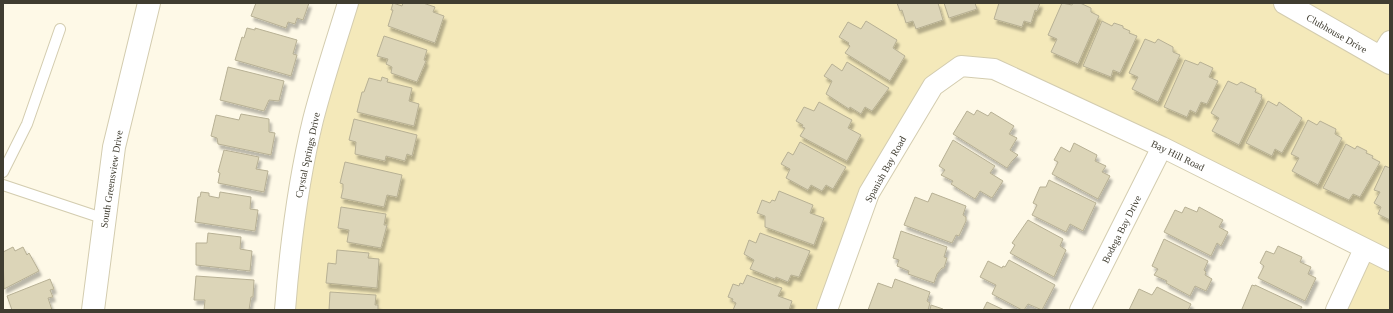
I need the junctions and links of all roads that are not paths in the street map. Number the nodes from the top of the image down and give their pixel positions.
1 (149, 3) edge
2 (348, 3) edge
3 (1285, 3) edge
4 (60, 29) dead end
5 (1387, 54) edge
6 (961, 66) joint
7 (1162, 147) junction
8 (3, 172) edge
9 (3, 185) edge
10 (105, 219) junction
11 (1364, 249) junction
12 (1390, 261) edge
13 (93, 310) edge
14 (285, 310) edge
15 (826, 310) edge
16 (1080, 310) edge
17 (1336, 310) edge

1 - 10 street, South Greensview Drive
2 - 14 street, Crystal Springs Drive
3 - 5 street, Clubhouse Drive
4 - 8 lane
6 - 7 street, Bay Hill Road
6 - 15 street, Spanish Bay Road
7 - 11 street, Bay Hill Road
7 - 16 street, Bodega Bay Drive
9 - 10 lane
10 - 13 street, South Greensview Drive
11 - 12 street, Bay Hill Road
11 - 17 street

